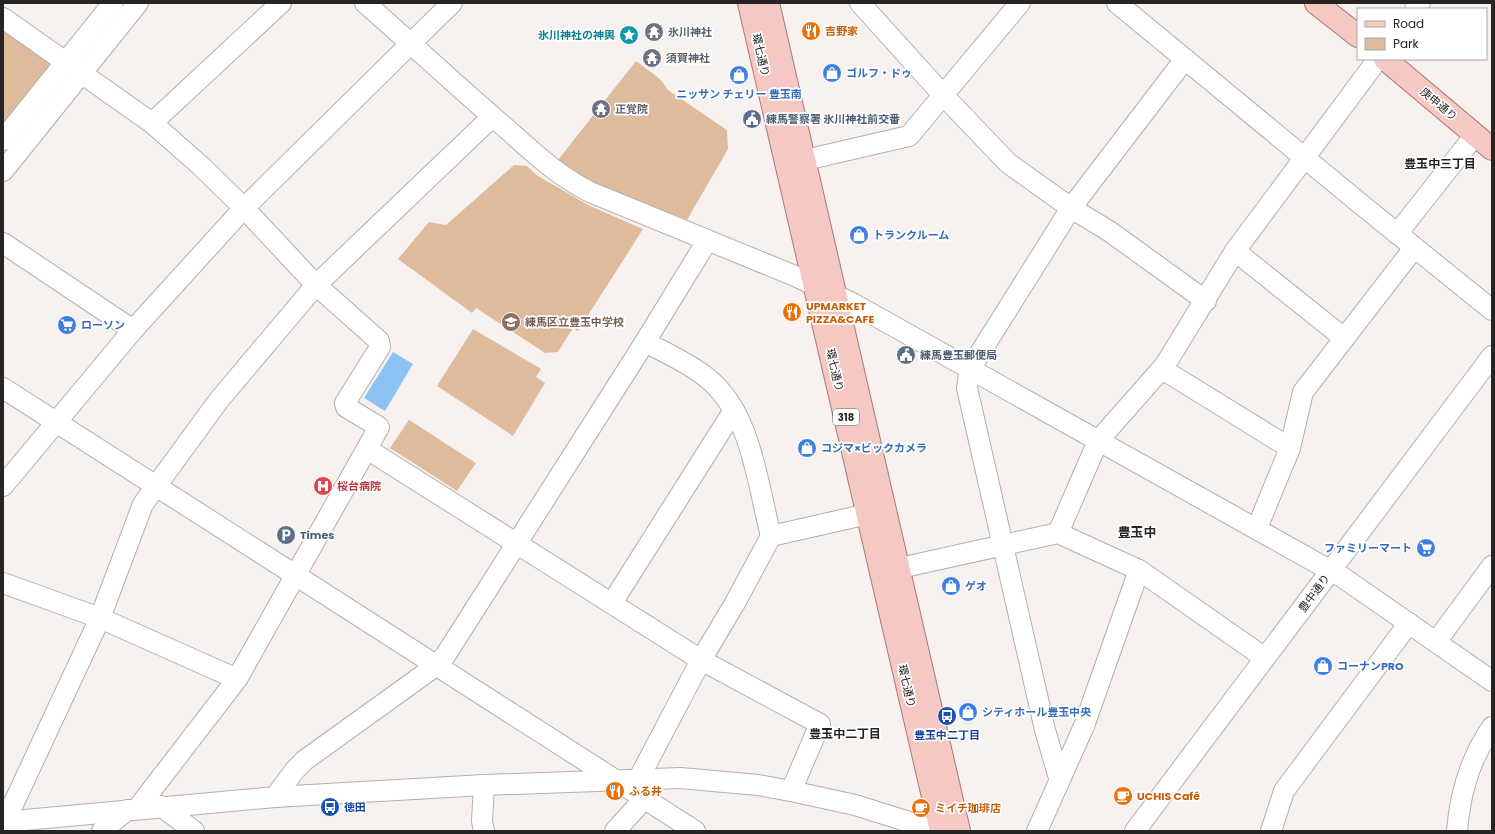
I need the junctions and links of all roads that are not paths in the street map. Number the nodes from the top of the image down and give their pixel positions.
1 (113, 3) edge
2 (138, 3) edge
3 (281, 3) edge
4 (365, 3) edge
5 (452, 3) edge
6 (749, 3) edge
7 (768, 3) edge
8 (860, 3) edge
9 (1020, 3) edge
10 (1118, 3) edge
11 (1316, 3) edge
12 (3, 18) edge
13 (1357, 35) edge
14 (411, 42) junction
15 (1185, 59) junction
16 (1377, 60) edge
17 (1387, 60) edge
18 (73, 68) junction
19 (943, 96) junction
20 (492, 117) junction
21 (152, 123) junction
22 (1475, 135) junction
23 (3, 140) edge
24 (1492, 149) edge
25 (1305, 159) junction
26 (806, 160) junction
27 (3, 171) edge
28 (244, 208) junction
29 (1071, 208) junction
30 (1397, 234) junction
31 (707, 241) junction
32 (3, 243) edge
33 (1414, 248) junction
34 (1235, 252) junction
35 (316, 285) junction
36 (815, 285) junction
37 (836, 295) junction
38 (1206, 300) junction
39 (1492, 310) edge
40 (132, 330) junction
41 (1344, 338) junction
42 (645, 342) junction
43 (1492, 356) edge
44 (970, 369) junction
45 (1162, 369) junction
46 (3, 388) edge
47 (734, 410) junction
48 (55, 421) junction
49 (1098, 441) junction
50 (1290, 448) junction
51 (367, 449) junction
52 (157, 485) junction
53 (3, 486) edge
54 (868, 514) junction
55 (1257, 528) junction
56 (1058, 533) junction
57 (771, 536) junction
58 (516, 543) junction
59 (1003, 545) junction
60 (1492, 566) edge
61 (900, 568) junction
62 (1139, 570) junction
63 (1331, 570) junction
64 (297, 574) junction
65 (3, 583) edge
66 (612, 603) junction
67 (100, 618) junction
68 (1409, 623) junction
69 (1436, 642) junction
70 (1265, 658) junction
71 (701, 660) junction
72 (437, 665) junction
73 (237, 679) junction
74 (1492, 681) edge
75 (1492, 727) edge
76 (639, 778) junction
77 (1059, 778) junction
78 (617, 781) junction
79 (484, 785) junction
80 (791, 791) junction
81 (275, 797) junction
82 (644, 798) junction
83 (161, 806) junction
84 (132, 810) junction
85 (7, 821) edge
86 (102, 831) edge
87 (194, 831) edge
88 (484, 831) edge
89 (615, 831) edge
90 (695, 831) edge
91 (940, 831) edge
92 (959, 831) edge
93 (1037, 831) edge
94 (1136, 831) edge
95 (1271, 831) edge
96 (1457, 831) edge

1 - 18 street
2 - 18 street
3 - 21 street
4 - 14 street
5 - 14 street
6 - 36 main road, 環七通り / 318
7 - 26 main road, 環七通り / 318
8 - 19 street
9 - 19 street
10 - 15 street
11 - 13 main road
12 - 18 street
14 - 20 street
14 - 28 street
15 - 25 street
15 - 29 street
16 - 25 street
17 - 22 main road, 庚申通り
18 - 21 street
18 - 23 street
18 - 27 street
19 - 26 street
19 - 29 street
20 - 31 street
20 - 35 street
21 - 28 street
22 - 24 main road, 庚申通り
22 - 30 street
25 - 30 street
25 - 34 street
26 - 37 main road, 環七通り / 318
28 - 35 street
28 - 40 street
29 - 38 street
29 - 44 street
30 - 33 street
31 - 36 street
31 - 42 street
32 - 40 street
33 - 39 street
33 - 41 street
34 - 38 street
34 - 41 street
35 - 51 street
35 - 52 street
36 - 37 street
36 - 54 main road, 環七通り / 318
37 - 44 street
37 - 61 main road, 環七通り / 318
38 - 45 street
40 - 48 street
41 - 50 street
42 - 47 street
42 - 58 street
43 - 63 street, 豊中通り
44 - 49 street
44 - 59 street
45 - 49 street
45 - 50 street
46 - 48 street
47 - 57 street
47 - 66 street
48 - 52 street
48 - 53 street
49 - 55 street
49 - 56 street
50 - 55 street
51 - 58 street
51 - 64 street
52 - 64 street
52 - 67 street
54 - 57 street
54 - 91 main road, 環七通り / 318
55 - 63 street
56 - 59 street
56 - 62 street
57 - 71 street
58 - 66 street
58 - 72 street
59 - 61 street
59 - 77 street
60 - 69 street
61 - 92 main road, 環七通り / 318
62 - 70 street
62 - 77 street
63 - 68 street
63 - 70 street, 豊中通り
64 - 72 street
64 - 73 street
65 - 67 street
66 - 71 street
67 - 73 street
67 - 85 street
68 - 69 street
68 - 95 street
69 - 74 street
70 - 94 street, 豊中通り
71 - 76 street
71 - 80 street
72 - 78 street
72 - 81 street
73 - 84 street
75 - 96 street
76 - 78 street
76 - 80 street
77 - 93 street
78 - 79 street
78 - 82 street
79 - 81 street
79 - 88 street
80 - 91 street
81 - 83 street
82 - 89 street
82 - 90 street
83 - 84 street
83 - 87 street
84 - 85 street
84 - 86 street

